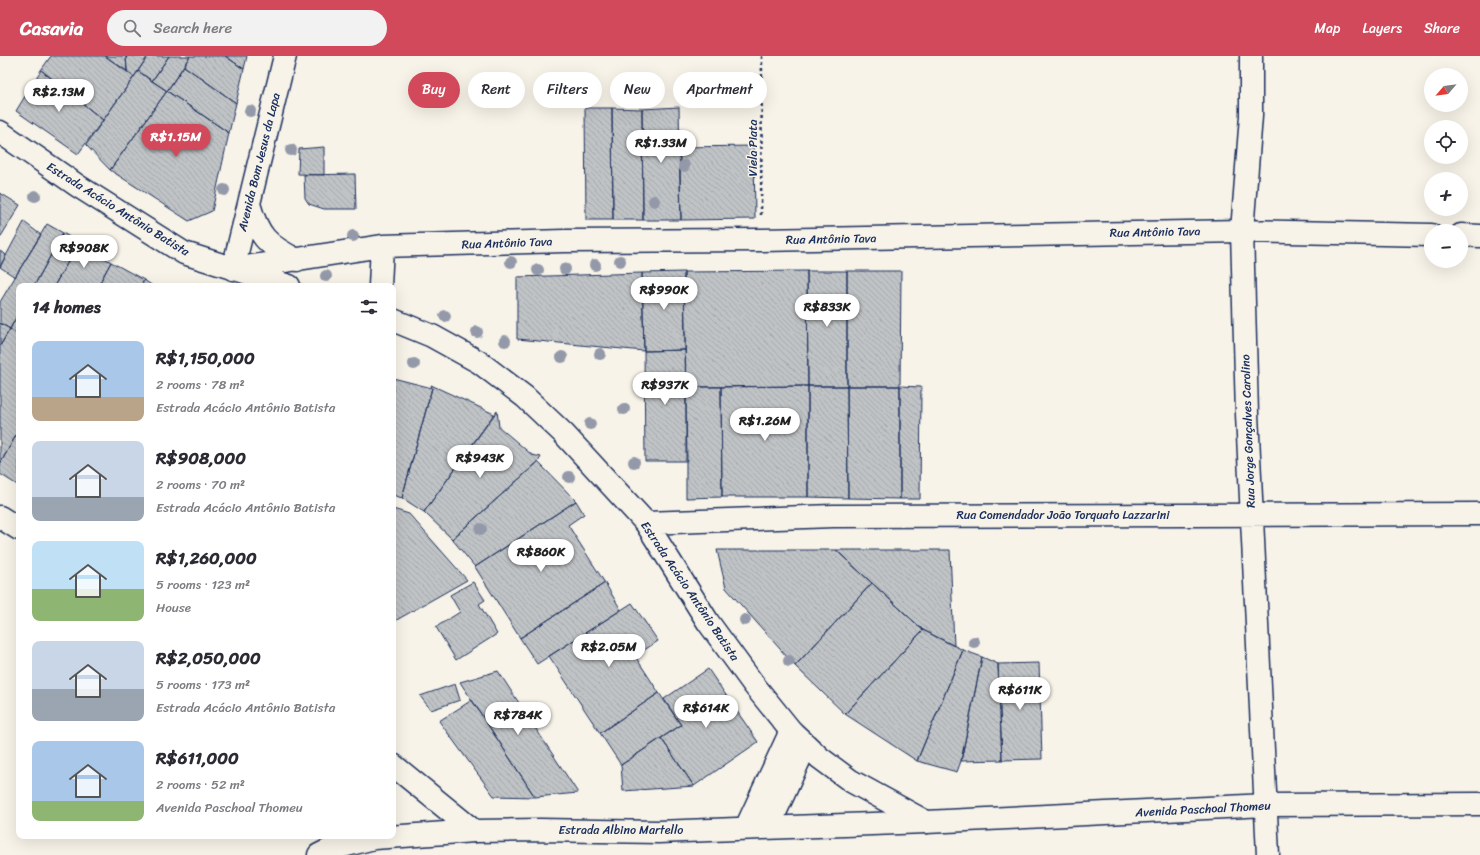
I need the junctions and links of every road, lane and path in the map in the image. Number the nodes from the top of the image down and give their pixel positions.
1 (285, 56) edge
2 (762, 56) edge
3 (1251, 56) edge
4 (0, 132) edge
5 (249, 204) junction
6 (1242, 231) junction
7 (1424, 235) edge
8 (1468, 235) edge
9 (1480, 236) edge
10 (761, 240) junction
11 (382, 246) junction
12 (297, 260) junction
13 (233, 269) junction
14 (279, 283) edge
15 (380, 283) edge
16 (396, 321) edge
17 (1252, 514) junction
18 (1480, 514) edge
19 (0, 517) edge
20 (646, 523) junction
21 (16, 527) edge
22 (798, 738) junction
23 (396, 767) edge
24 (1480, 804) edge
25 (1266, 805) junction
26 (926, 822) junction
27 (746, 828) junction
28 (768, 828) junction
29 (474, 831) junction
30 (396, 836) edge
31 (370, 839) edge
32 (319, 855) edge
33 (1268, 855) edge

1 - 5 street, Avenida Bom Jesus da Lapa
2 - 10 path, Viela Piata
3 - 6 street, Rua Jorge Gonçalves Carolino
4 - 13 street, Estrada Acácio Antônio Batista
5 - 12 street
5 - 13 street, Avenida Bom Jesus da Lapa
6 - 7 street, Rua Antônio Tava
6 - 10 street, Rua Antônio Tava
6 - 17 street, Rua Jorge Gonçalves Carolino
8 - 9 street
10 - 11 street, Rua Antônio Tava
11 - 12 street, Rua Antônio Tava
11 - 15 street
12 - 13 street, Rua Antônio Tava
13 - 14 street, Estrada Acácio Antônio Batista
16 - 20 street, Estrada Acácio Antônio Batista
17 - 18 street, Rua Comendador João Torquato Lazzarini
17 - 20 street, Rua Comendador João Torquato Lazzarini
17 - 25 street, Rua Jorge Gonçalves Carolino
19 - 21 street
20 - 22 street, Estrada Acácio Antônio Batista
22 - 26 street, Estrada Acácio Antônio Batista
22 - 27 street
22 - 28 street
23 - 29 street
24 - 25 street, Avenida Paschoal Thomeu
25 - 26 street, Avenida Paschoal Thomeu
25 - 33 street, Rua Jorge Gonçalves Carolino
26 - 28 street, Estrada Albino Martello
27 - 28 street, Estrada Albino Martello
27 - 29 street, Estrada Albino Martello
29 - 30 street, Estrada Albino Martello
31 - 32 street, Estrada Albino Martello

